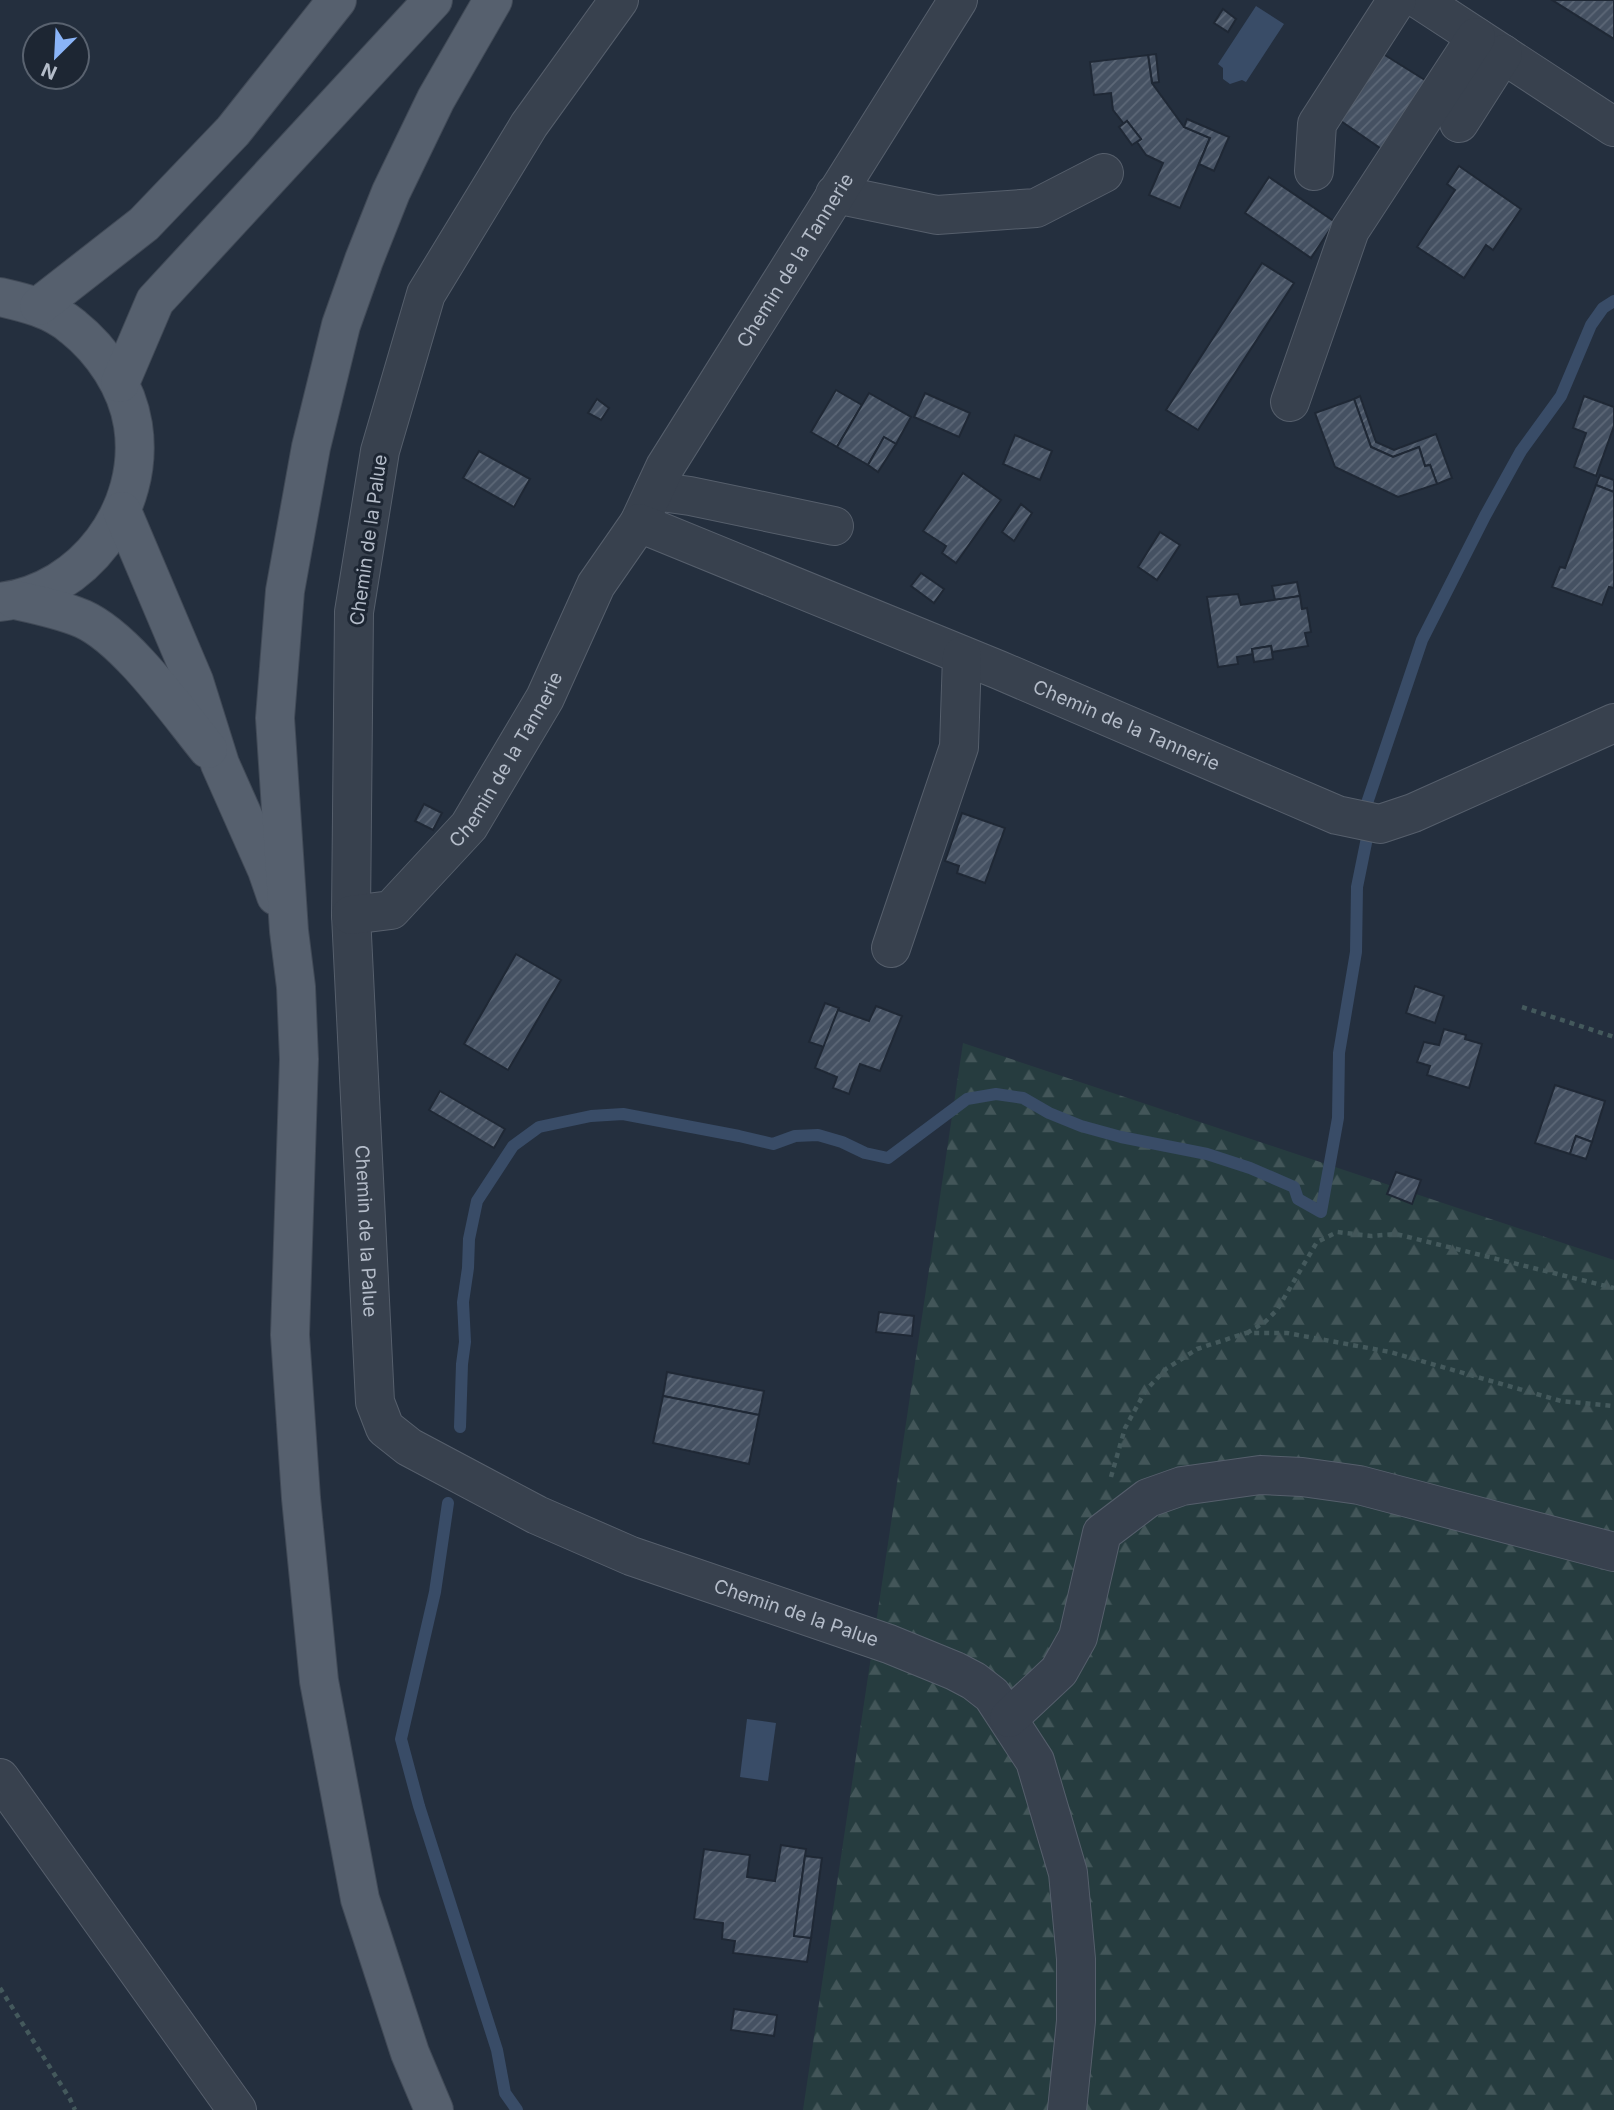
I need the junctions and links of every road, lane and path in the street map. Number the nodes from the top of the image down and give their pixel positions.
1 (338, 0) edge
2 (433, 0) edge
3 (493, 0) edge
4 (619, 0) edge
5 (958, 0) edge
6 (1397, 0) edge
7 (1420, 0) edge
8 (1490, 46) junction
9 (1459, 123) dead end
10 (1614, 127) edge
11 (1314, 171) dead end
12 (1104, 173) dead end
13 (835, 194) junction
14 (0, 297) edge
15 (39, 306) junction
16 (120, 383) junction
17 (1290, 402) dead end
18 (647, 507) junction
19 (122, 511) junction
20 (834, 526) dead end
21 (8, 601) edge
22 (962, 656) junction
23 (1614, 723) edge
24 (220, 764) junction
25 (351, 915) junction
26 (289, 931) junction
27 (891, 948) dead end
28 (1522, 1007) dead end
29 (1614, 1037) edge
30 (1614, 1288) edge
31 (1246, 1333) junction
32 (1614, 1405) edge
33 (1102, 1533) junction
34 (1614, 1552) edge
35 (1009, 1718) junction
36 (0, 1778) edge
37 (0, 1988) edge
38 (75, 2110) edge
39 (237, 2110) edge
40 (434, 2110) edge
41 (1067, 2110) edge

1 - 15 main road
2 - 16 main road
3 - 26 main road
4 - 25 street, Chemin de la Palue
5 - 13 street, Chemin de la Tannerie
6 - 11 street
7 - 8 street
8 - 9 street
8 - 10 street
8 - 17 street
12 - 13 street
13 - 18 street, Chemin de la Tannerie
14 - 15 main road
15 - 16 main road
16 - 19 main road
18 - 20 street
18 - 22 street, Chemin de la Tannerie
18 - 25 street, Chemin de la Tannerie
19 - 21 main road
19 - 24 main road
21 - 24 main road
22 - 23 street, Chemin de la Tannerie
22 - 27 street
24 - 26 main road
25 - 35 street, Chemin de la Palue
26 - 40 main road
28 - 29 path
30 - 31 path
31 - 32 path
31 - 33 path
33 - 34 street
33 - 35 street
35 - 41 street, Chemin de la Palue
36 - 39 street
37 - 38 path

